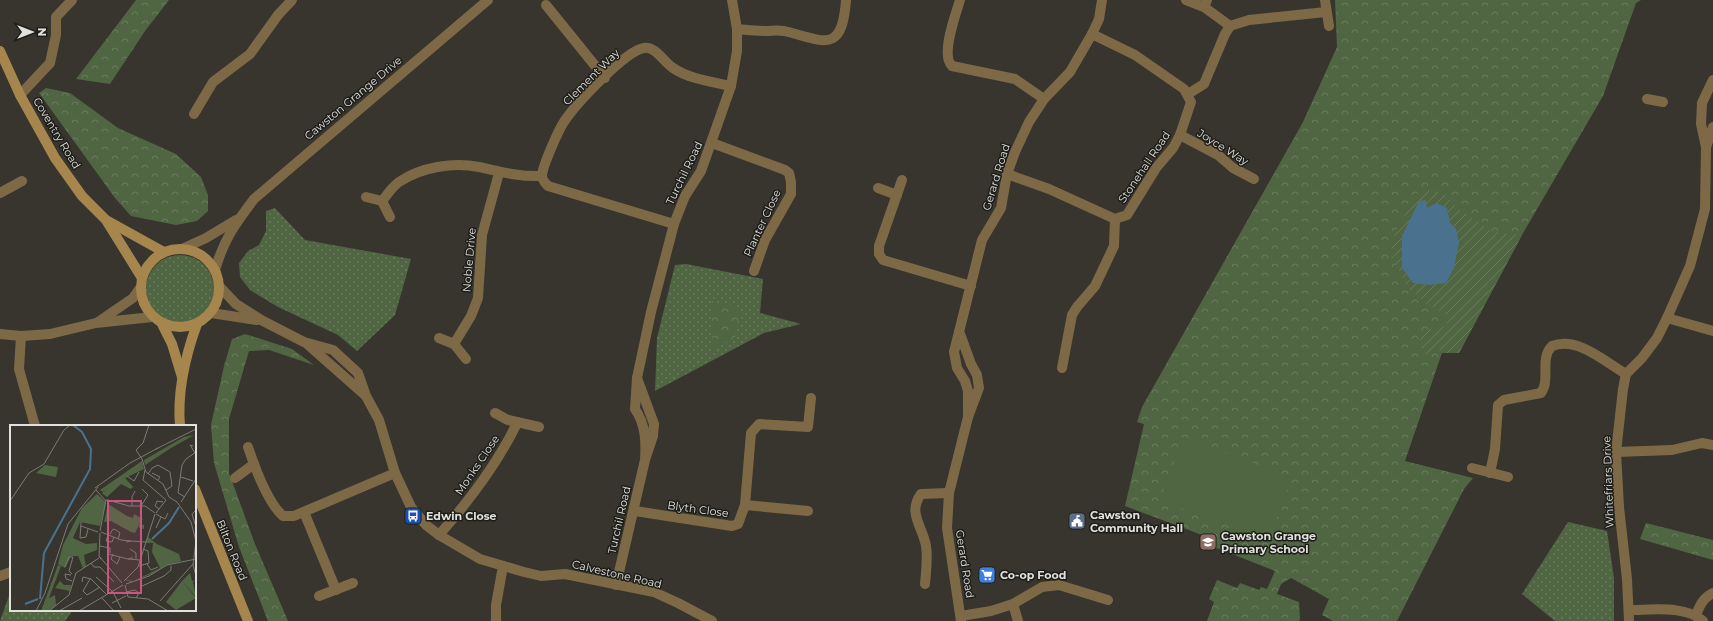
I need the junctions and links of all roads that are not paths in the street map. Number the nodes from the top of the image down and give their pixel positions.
1 (72, 0) edge
2 (291, 0) edge
3 (488, 0) edge
4 (732, 0) edge
5 (846, 0) edge
6 (960, 0) edge
7 (1102, 0) edge
8 (1186, 0) edge
9 (1325, 0) edge
10 (1206, 3) edge
11 (546, 4) dead end
12 (1326, 12) junction
13 (1230, 26) junction
14 (1330, 26) dead end
15 (737, 29) junction
16 (1092, 34) junction
17 (0, 51) edge
18 (605, 78) junction
19 (1713, 80) edge
20 (731, 86) junction
21 (1188, 94) junction
22 (20, 95) junction
23 (1044, 99) junction
24 (1647, 99) dead end
25 (1662, 102) dead end
26 (194, 114) dead end
27 (1713, 127) edge
28 (1180, 135) junction
29 (712, 143) junction
30 (1706, 147) junction
31 (499, 173) junction
32 (1007, 174) junction
33 (542, 176) junction
34 (1254, 179) dead end
35 (902, 180) dead end
36 (22, 181) dead end
37 (878, 188) dead end
38 (0, 192) edge
39 (897, 195) junction
40 (366, 197) dead end
41 (382, 201) junction
42 (1709, 210) edge
43 (390, 217) dead end
44 (238, 219) junction
45 (1116, 219) junction
46 (106, 220) junction
47 (674, 224) junction
48 (182, 249) junction
49 (164, 252) junction
50 (215, 270) junction
51 (754, 271) dead end
52 (141, 283) junction
53 (219, 286) junction
54 (971, 286) junction
55 (211, 313) junction
56 (152, 317) junction
57 (1667, 318) junction
58 (263, 321) junction
59 (96, 323) junction
60 (162, 324) junction
61 (197, 324) junction
62 (1713, 331) edge
63 (0, 334) edge
64 (21, 336) junction
65 (439, 338) dead end
66 (454, 344) junction
67 (466, 359) dead end
68 (1062, 368) dead end
69 (1626, 374) junction
70 (182, 379) junction
71 (811, 398) dead end
72 (495, 413) dead end
73 (516, 423) junction
74 (35, 425) edge
75 (180, 425) edge
76 (539, 427) dead end
77 (1713, 445) edge
78 (248, 448) dead end
79 (1616, 452) junction
80 (254, 464) junction
81 (1472, 468) dead end
82 (395, 473) junction
83 (1490, 473) junction
84 (1508, 477) dead end
85 (235, 478) dead end
86 (196, 491) edge
87 (949, 493) junction
88 (745, 505) junction
89 (635, 511) junction
90 (808, 511) dead end
91 (304, 512) junction
92 (439, 535) junction
93 (503, 566) junction
94 (10, 572) edge
95 (0, 576) edge
96 (354, 583) dead end
97 (925, 584) dead end
98 (616, 585) junction
99 (336, 590) junction
100 (1713, 593) edge
101 (319, 596) dead end
102 (1108, 600) dead end
103 (1013, 604) junction
104 (1629, 610) junction
105 (123, 611) edge
106 (961, 618) edge
107 (1700, 618) edge
108 (128, 621) edge
109 (248, 621) edge
110 (496, 621) edge
111 (712, 621) edge
112 (1018, 621) edge
113 (1629, 621) edge

1 - 22 street
2 - 26 street
3 - 44 street, Cawston Grange Drive
4 - 15 street, Turchil Road
5 - 15 street
6 - 23 street
7 - 16 street, Gerard Road
8 - 10 street
9 - 12 street
10 - 13 street
11 - 18 street
12 - 13 street
12 - 14 street
13 - 21 street
15 - 20 street, Turchil Road
16 - 21 street
16 - 23 street, Gerard Road
17 - 22 main road, Coventry Road
18 - 20 street, Clement Way
18 - 33 street, Clement Way
19 - 30 street
20 - 29 street, Turchil Road
21 - 28 street, Stonehall Road
22 - 46 main road, Coventry Road
23 - 32 street, Gerard Road
24 - 25 street
27 - 30 street
28 - 34 street, Joyce Way
28 - 45 street, Stonehall Road
29 - 47 street, Turchil Road
29 - 51 street, Planter Close
30 - 42 street
31 - 33 street
31 - 41 street
31 - 66 street, Noble Drive
32 - 45 street
32 - 54 street, Gerard Road
33 - 47 street
35 - 39 street
36 - 38 street
37 - 39 street
39 - 54 street
40 - 41 street
41 - 43 street
42 - 57 street
44 - 48 street, Cawston Grange Drive
44 - 50 street, Cawston Grange Drive
45 - 68 street
46 - 49 main road, Coventry Road
46 - 52 main road, Coventry Road
47 - 89 street, Turchil Road
48 - 49 main road
48 - 50 main road
49 - 52 main road
50 - 53 main road
52 - 56 main road
52 - 59 street
53 - 55 main road
53 - 58 street, Calvestone Road
54 - 87 street, Gerard Road
55 - 58 street, Calvestone Road
55 - 61 main road
56 - 59 street
56 - 60 main road
57 - 62 street
57 - 69 street
58 - 82 street, Calvestone Road
59 - 64 street
60 - 61 main road
60 - 70 main road
61 - 70 main road
63 - 64 street
64 - 74 street
65 - 66 street
66 - 67 street
69 - 79 street, Whitefriars Drive
69 - 83 street
70 - 75 main road
71 - 88 street, Blyth Close
72 - 73 street
73 - 76 street
73 - 92 street, Monks Close
77 - 79 street
78 - 80 street
79 - 104 street, Whitefriars Drive
80 - 85 street
80 - 91 street
81 - 83 street
82 - 91 street
82 - 92 street, Calvestone Road
83 - 84 street
86 - 109 main road, Bilton Road
87 - 97 street
87 - 106 street, Gerard Road
88 - 89 street, Blyth Close
88 - 90 street, Blyth Close
89 - 98 street, Turchil Road
91 - 99 street
92 - 93 street, Calvestone Road
93 - 98 street, Calvestone Road
93 - 110 street
94 - 95 street
96 - 99 street
98 - 111 street, Calvestone Road
99 - 101 street
100 - 107 street
102 - 103 street
103 - 106 street
103 - 112 street
104 - 107 street
104 - 113 street, Whitefriars Drive
105 - 108 street

